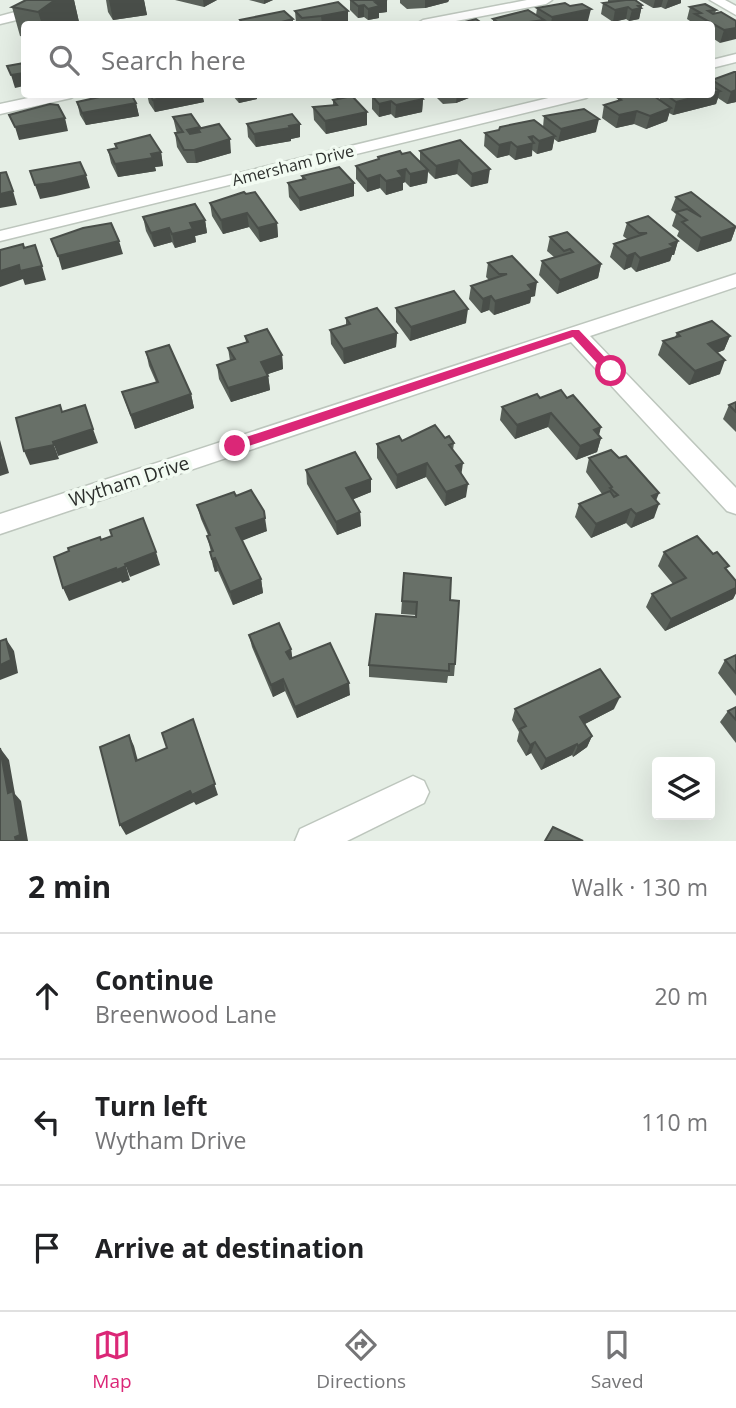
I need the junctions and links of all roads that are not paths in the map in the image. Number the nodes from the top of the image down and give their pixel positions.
1 (48, 0) edge
2 (546, 0) edge
3 (716, 0) edge
4 (736, 11) edge
5 (0, 20) edge
6 (438, 21) edge
7 (736, 58) edge
8 (715, 63) edge
9 (52, 98) edge
10 (569, 98) edge
11 (0, 109) edge
12 (0, 236) edge
13 (736, 280) edge
14 (575, 333) junction
15 (736, 504) edge
16 (0, 524) edge
17 (413, 792) dead end
18 (312, 841) edge

1 - 5 street
2 - 6 street
3 - 4 street
7 - 8 street
9 - 11 street
10 - 12 street, Amersham Drive
13 - 14 street, Wytham Drive
14 - 15 street
14 - 16 street, Wytham Drive
17 - 18 street

